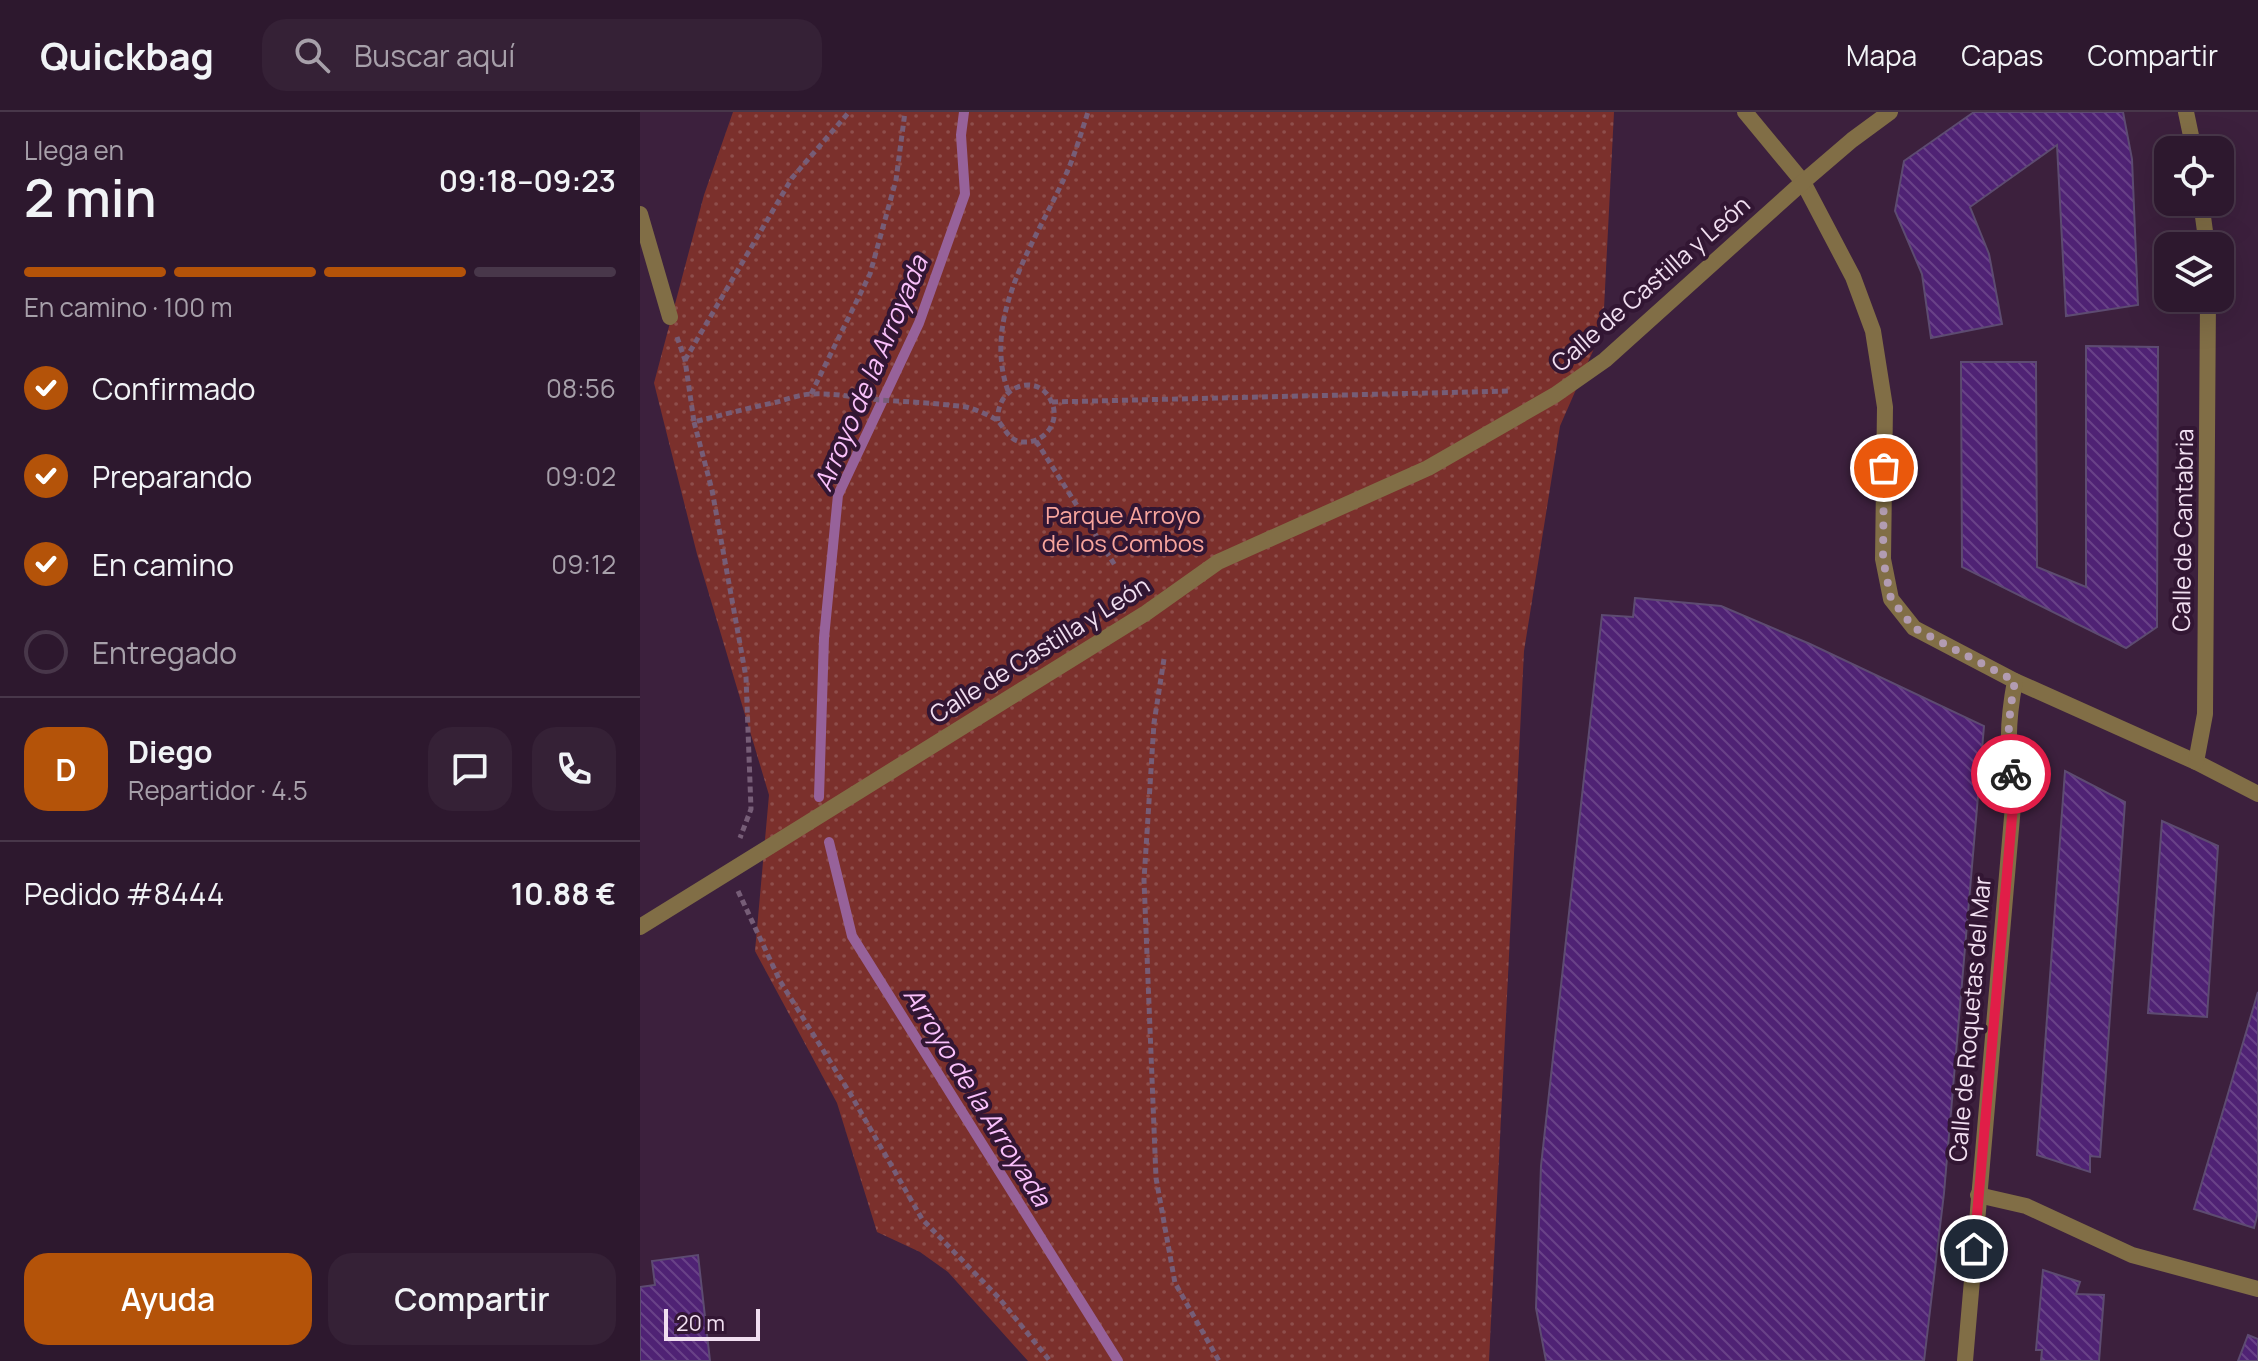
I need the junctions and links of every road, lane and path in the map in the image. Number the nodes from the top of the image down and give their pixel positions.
1 (849, 112) edge
2 (905, 112) edge
3 (1088, 112) edge
4 (1745, 112) edge
5 (1890, 112) edge
6 (2186, 112) edge
7 (2191, 136) edge
8 (1803, 182) junction
9 (640, 214) edge
10 (2208, 312) edge
11 (670, 317) joint
12 (685, 360) junction
13 (1008, 391) junction
14 (811, 394) junction
15 (1555, 395) junction
16 (1052, 402) junction
17 (998, 421) junction
18 (694, 422) junction
19 (1036, 441) junction
20 (1116, 567) dead end
21 (1164, 659) dead end
22 (2015, 681) junction
23 (2196, 762) junction
24 (2258, 794) edge
25 (729, 870) junction
26 (640, 927) edge
27 (1978, 1195) junction
28 (2258, 1289) edge
29 (1050, 1361) edge
30 (1219, 1361) edge
31 (1965, 1361) edge

1 - 12 path
2 - 14 path
3 - 13 path
4 - 8 street
5 - 8 street, Calle de Castilla y León
6 - 7 street
8 - 15 street, Calle de Castilla y León
8 - 22 street
9 - 11 street
10 - 23 street, Calle de Cantabria
11 - 12 path
12 - 18 path
13 - 16 path
13 - 17 path
14 - 17 path
14 - 18 path
15 - 16 path
15 - 25 street, Calle de Castilla y León
16 - 19 path
17 - 19 path
18 - 25 path
19 - 20 path
21 - 30 path
22 - 23 street
22 - 27 street, Calle de Roquetas del Mar
23 - 24 street
25 - 26 street, Calle de Castilla y León
25 - 29 path
27 - 28 street
27 - 31 street, Calle de Roquetas del Mar

